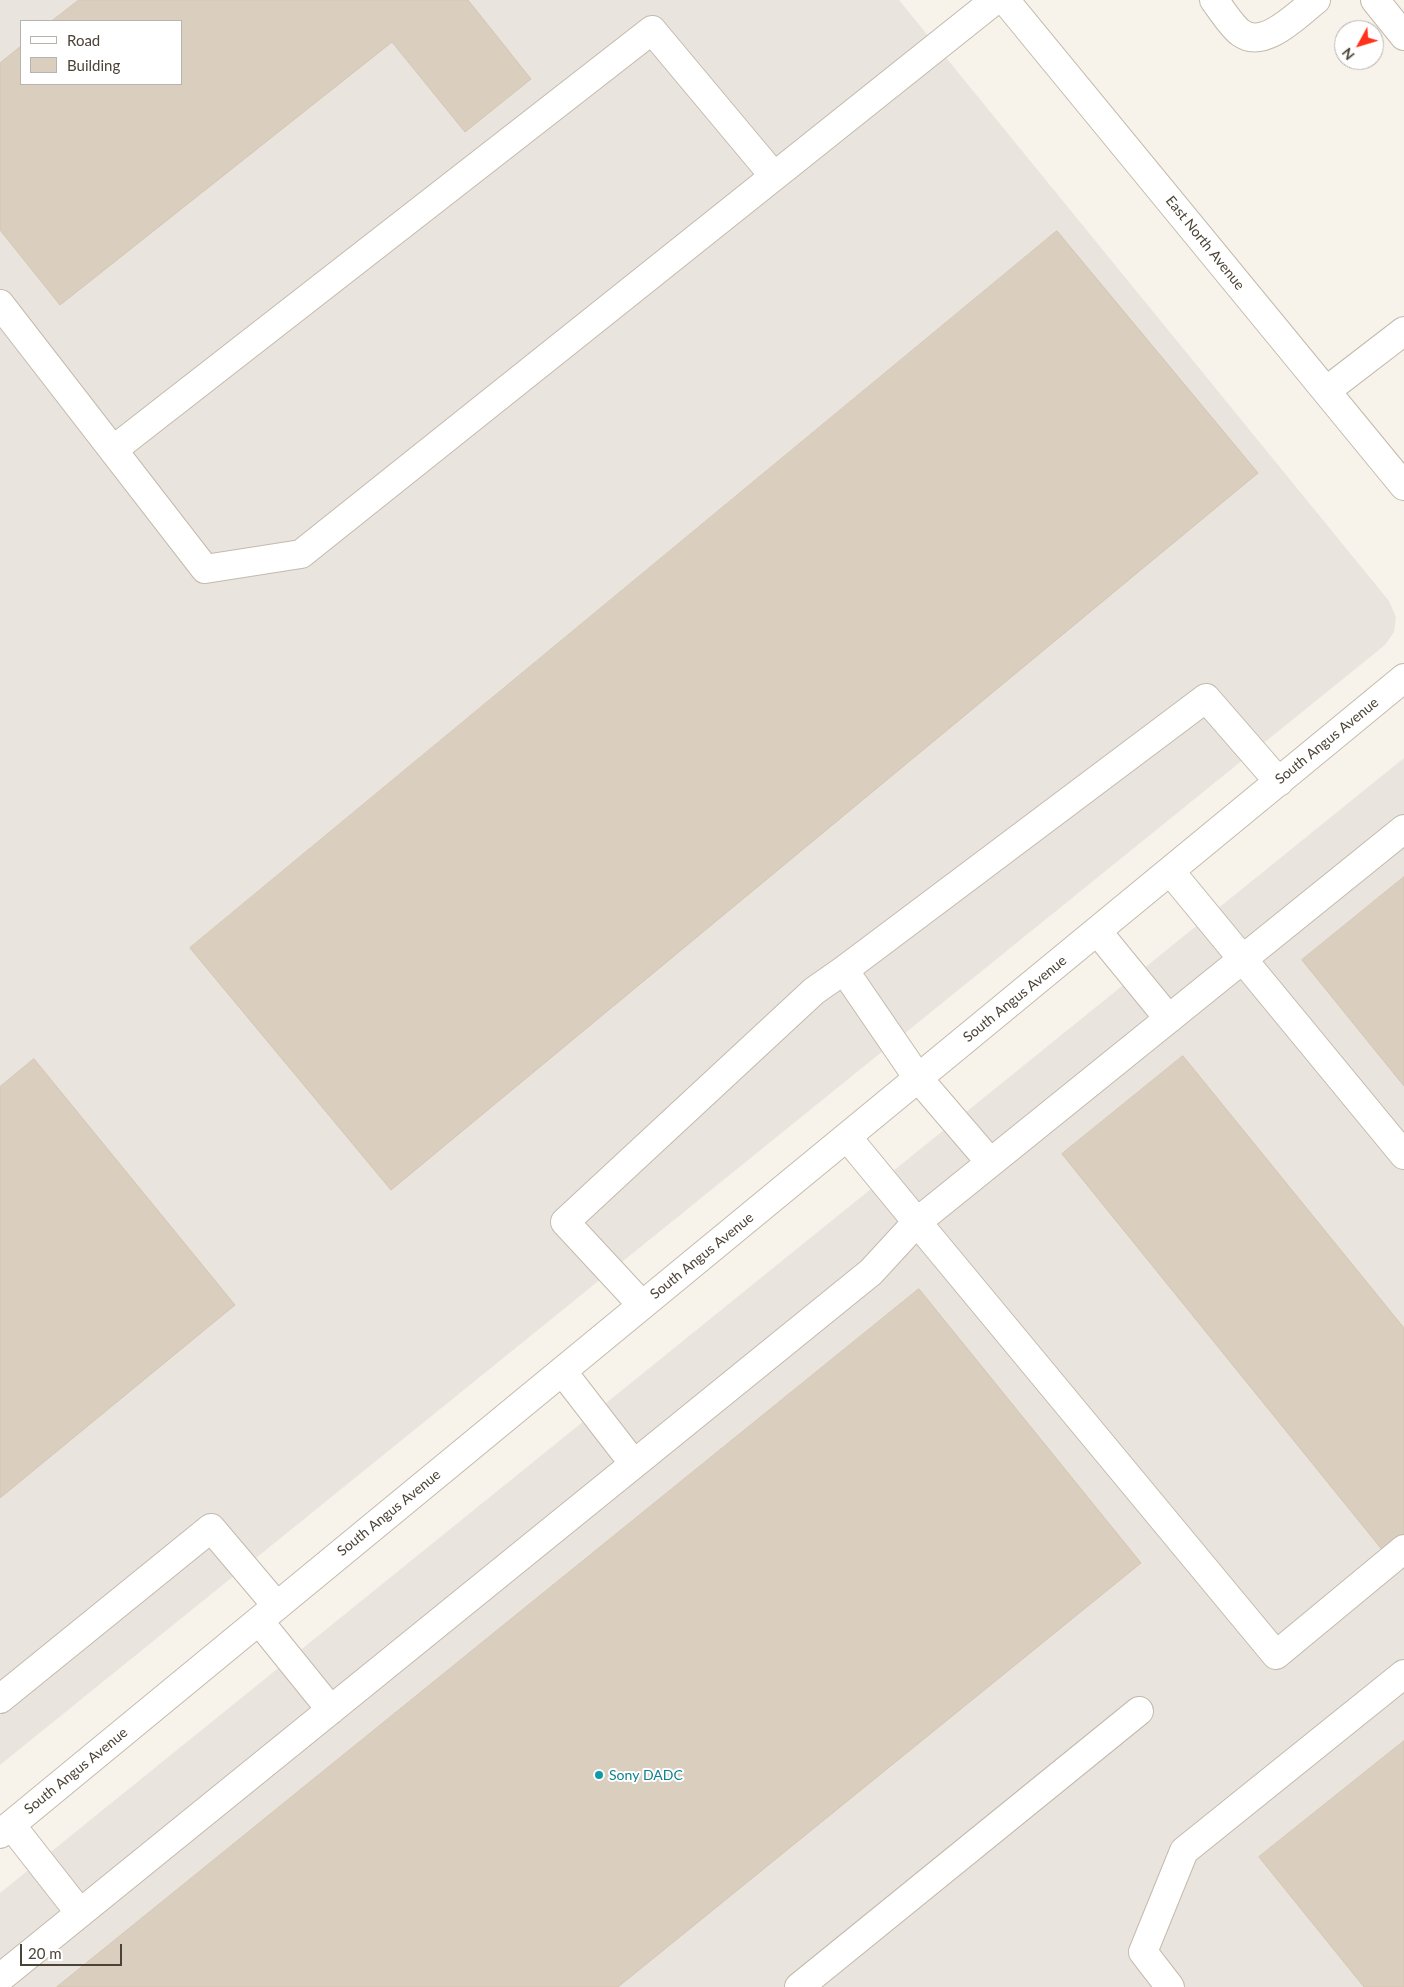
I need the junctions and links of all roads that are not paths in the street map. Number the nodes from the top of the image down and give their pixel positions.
1 (995, 0) edge
2 (1005, 0) edge
3 (1214, 0) edge
4 (1316, 0) edge
5 (1375, 0) edge
6 (1404, 36) edge
7 (774, 176) junction
8 (0, 304) edge
9 (1404, 331) edge
10 (1326, 391) junction
11 (113, 450) junction
12 (1401, 477) edge
13 (1404, 678) edge
14 (1279, 782) junction
15 (1404, 830) edge
16 (1170, 871) junction
17 (1097, 931) junction
18 (1243, 959) junction
19 (844, 970) junction
20 (1169, 1019) junction
21 (918, 1078) junction
22 (847, 1137) junction
23 (1404, 1155) edge
24 (990, 1162) junction
25 (917, 1222) junction
26 (642, 1305) junction
27 (562, 1371) junction
28 (634, 1464) junction
29 (1404, 1549) edge
30 (268, 1613) junction
31 (1404, 1674) edge
32 (0, 1699) edge
33 (331, 1710) junction
34 (1139, 1711) dead end
35 (6, 1829) edge
36 (80, 1913) junction
37 (0, 1978) edge
38 (799, 1987) edge
39 (1170, 1987) edge

1 - 7 street
2 - 10 street, East North Avenue
3 - 4 street
5 - 6 street
7 - 11 street
7 - 11 street
8 - 11 street
9 - 10 street
10 - 12 street, East North Avenue
13 - 14 street, South Angus Avenue
14 - 16 street, South Angus Avenue
14 - 19 street
15 - 18 street
16 - 17 street, South Angus Avenue
16 - 18 street
17 - 20 street
17 - 21 street, South Angus Avenue
18 - 20 street
18 - 23 street
19 - 21 street
19 - 26 street
20 - 24 street
21 - 22 street, South Angus Avenue
21 - 24 street
22 - 25 street
22 - 26 street, South Angus Avenue
24 - 25 street
25 - 28 street
25 - 29 street
26 - 27 street, South Angus Avenue
27 - 28 street
27 - 30 street, South Angus Avenue
28 - 33 street
30 - 32 street
30 - 33 street
30 - 35 street, South Angus Avenue
31 - 39 street
33 - 36 street
34 - 38 street
35 - 36 street
36 - 37 street

